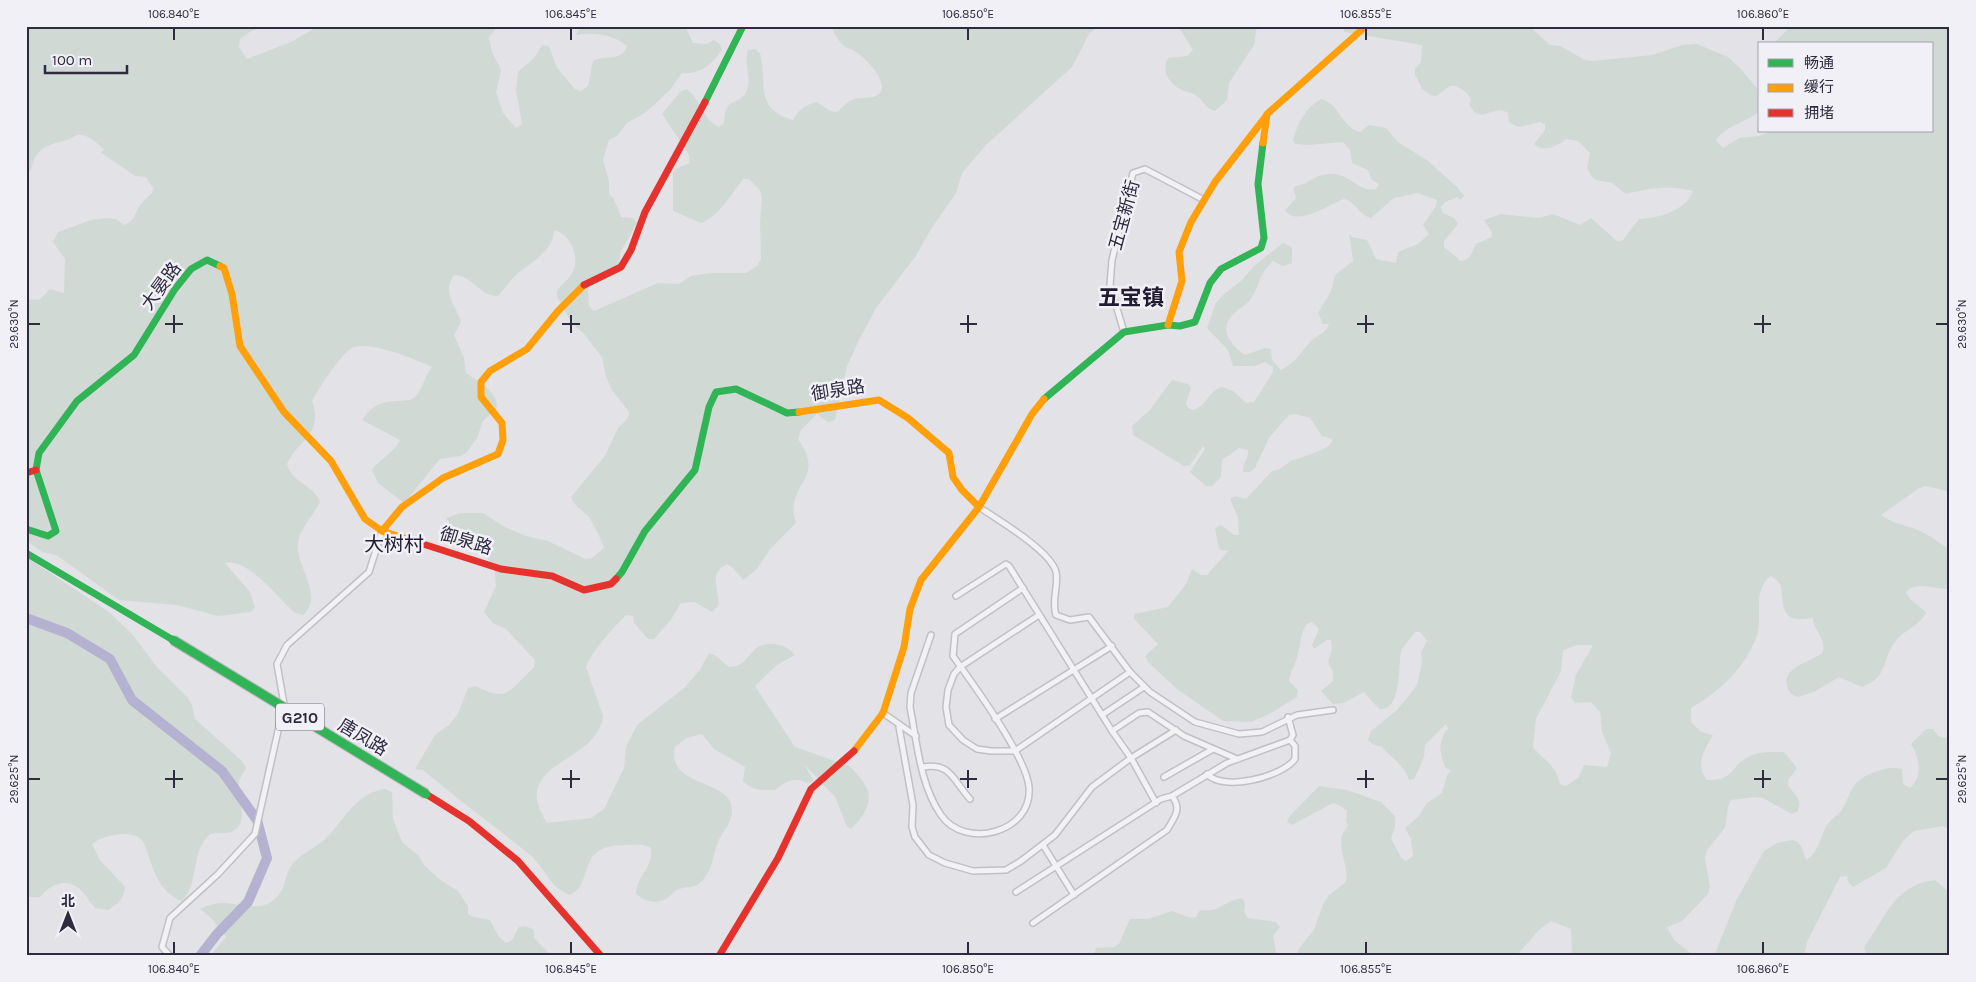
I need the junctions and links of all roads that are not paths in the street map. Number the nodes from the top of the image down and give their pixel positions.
1 (743, 26) edge
2 (1366, 26) edge
3 (1267, 114) junction
4 (1204, 200) junction
5 (1168, 325) junction
6 (1124, 332) junction
7 (36, 470) junction
8 (26, 473) edge
9 (979, 506) junction
10 (26, 530) edge
11 (382, 531) junction
12 (26, 553) edge
13 (1023, 588) junction
14 (956, 596) dead end
15 (1040, 615) junction
16 (931, 635) dead end
17 (1112, 646) junction
18 (960, 667) junction
19 (1074, 670) junction
20 (1130, 672) junction
21 (1144, 687) junction
22 (1091, 697) junction
23 (1333, 710) dead end
24 (883, 713) junction
25 (1102, 715) junction
26 (1288, 717) junction
27 (995, 719) junction
28 (899, 727) junction
29 (1176, 730) junction
30 (1112, 731) junction
31 (916, 736) junction
32 (1290, 740) junction
33 (1213, 749) junction
34 (1015, 751) junction
35 (1131, 758) junction
36 (1237, 759) junction
37 (922, 767) junction
38 (1207, 774) junction
39 (1164, 777) dead end
40 (1172, 796) junction
41 (970, 799) dead end
42 (1156, 803) junction
43 (1043, 845) junction
44 (1056, 866) junction
45 (1016, 892) dead end
46 (1074, 895) junction
47 (1033, 923) dead end
48 (170, 956) edge
49 (601, 956) edge
50 (719, 956) edge

1 - 11 main road
2 - 3 main road
3 - 4 main road
3 - 5 main road
4 - 5 main road
4 - 6 street, 五宝新街
5 - 6 main road
6 - 9 main road
7 - 8 main road
7 - 10 main road
7 - 11 main road, 大晏路
9 - 11 main road, 御泉路
9 - 17 street
9 - 24 main road
11 - 48 street
12 - 49 main road, 唐凤路 / G210, bridge
13 - 14 street
13 - 15 street
13 - 18 street
15 - 18 street
15 - 19 street
16 - 31 street
17 - 19 street
17 - 20 street
18 - 27 street
18 - 34 street
19 - 22 street
19 - 27 street
20 - 21 street
20 - 22 street
21 - 25 street
21 - 26 street
22 - 25 street
22 - 34 street
23 - 26 street
24 - 28 street
24 - 50 main road
25 - 30 street
26 - 32 street
27 - 34 street
28 - 31 street
28 - 43 street
29 - 30 street
29 - 33 street
29 - 35 street
30 - 35 street
31 - 37 street
32 - 36 street
32 - 38 street
33 - 36 street
33 - 39 street
34 - 37 street
35 - 42 street
35 - 43 street
36 - 38 street
37 - 41 street
38 - 40 street
40 - 42 street
40 - 46 street
42 - 44 street
43 - 44 street
44 - 45 street
44 - 46 street
46 - 47 street

